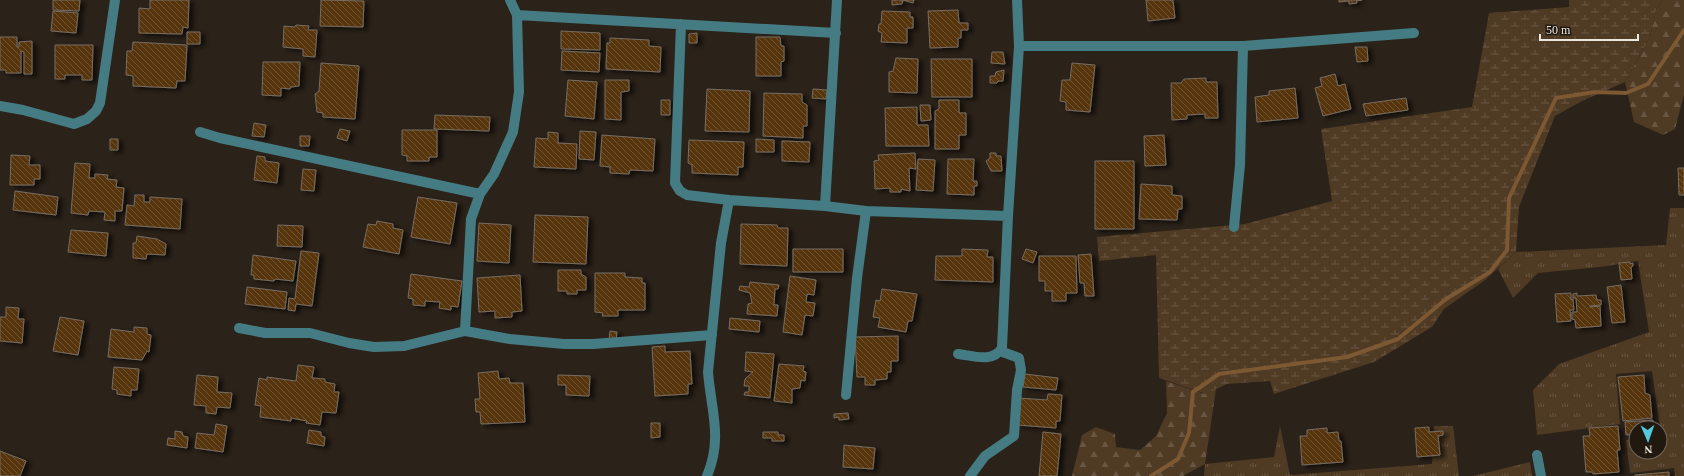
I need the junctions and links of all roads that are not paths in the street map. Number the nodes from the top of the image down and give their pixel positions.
1 (115, 0) edge
2 (510, 0) edge
3 (837, 0) edge
4 (1017, 0) edge
5 (517, 15) junction
6 (681, 24) junction
7 (836, 33) junction
8 (1414, 33) dead end
9 (1019, 46) junction
10 (1243, 46) junction
11 (0, 106) edge
12 (200, 132) dead end
13 (480, 194) junction
14 (729, 200) junction
15 (825, 206) junction
16 (866, 211) junction
17 (1008, 216) junction
18 (1234, 228) dead end
19 (238, 328) dead end
20 (466, 331) junction
21 (712, 335) junction
22 (1000, 351) junction
23 (958, 354) dead end
24 (846, 394) dead end
25 (1538, 455) dead end
26 (707, 476) edge
27 (970, 476) edge
28 (1541, 476) edge

1 - 11 street
2 - 5 street
3 - 7 street
4 - 9 street
5 - 6 street
5 - 13 street
6 - 7 street
6 - 14 street
7 - 15 street
8 - 10 street
9 - 10 street
9 - 17 street
10 - 18 street
12 - 13 street
13 - 20 street
14 - 15 street
14 - 21 street
15 - 16 street
16 - 17 street
16 - 24 street
17 - 22 street
19 - 20 street
20 - 21 street
21 - 26 street
22 - 23 street
22 - 27 street
25 - 28 street

